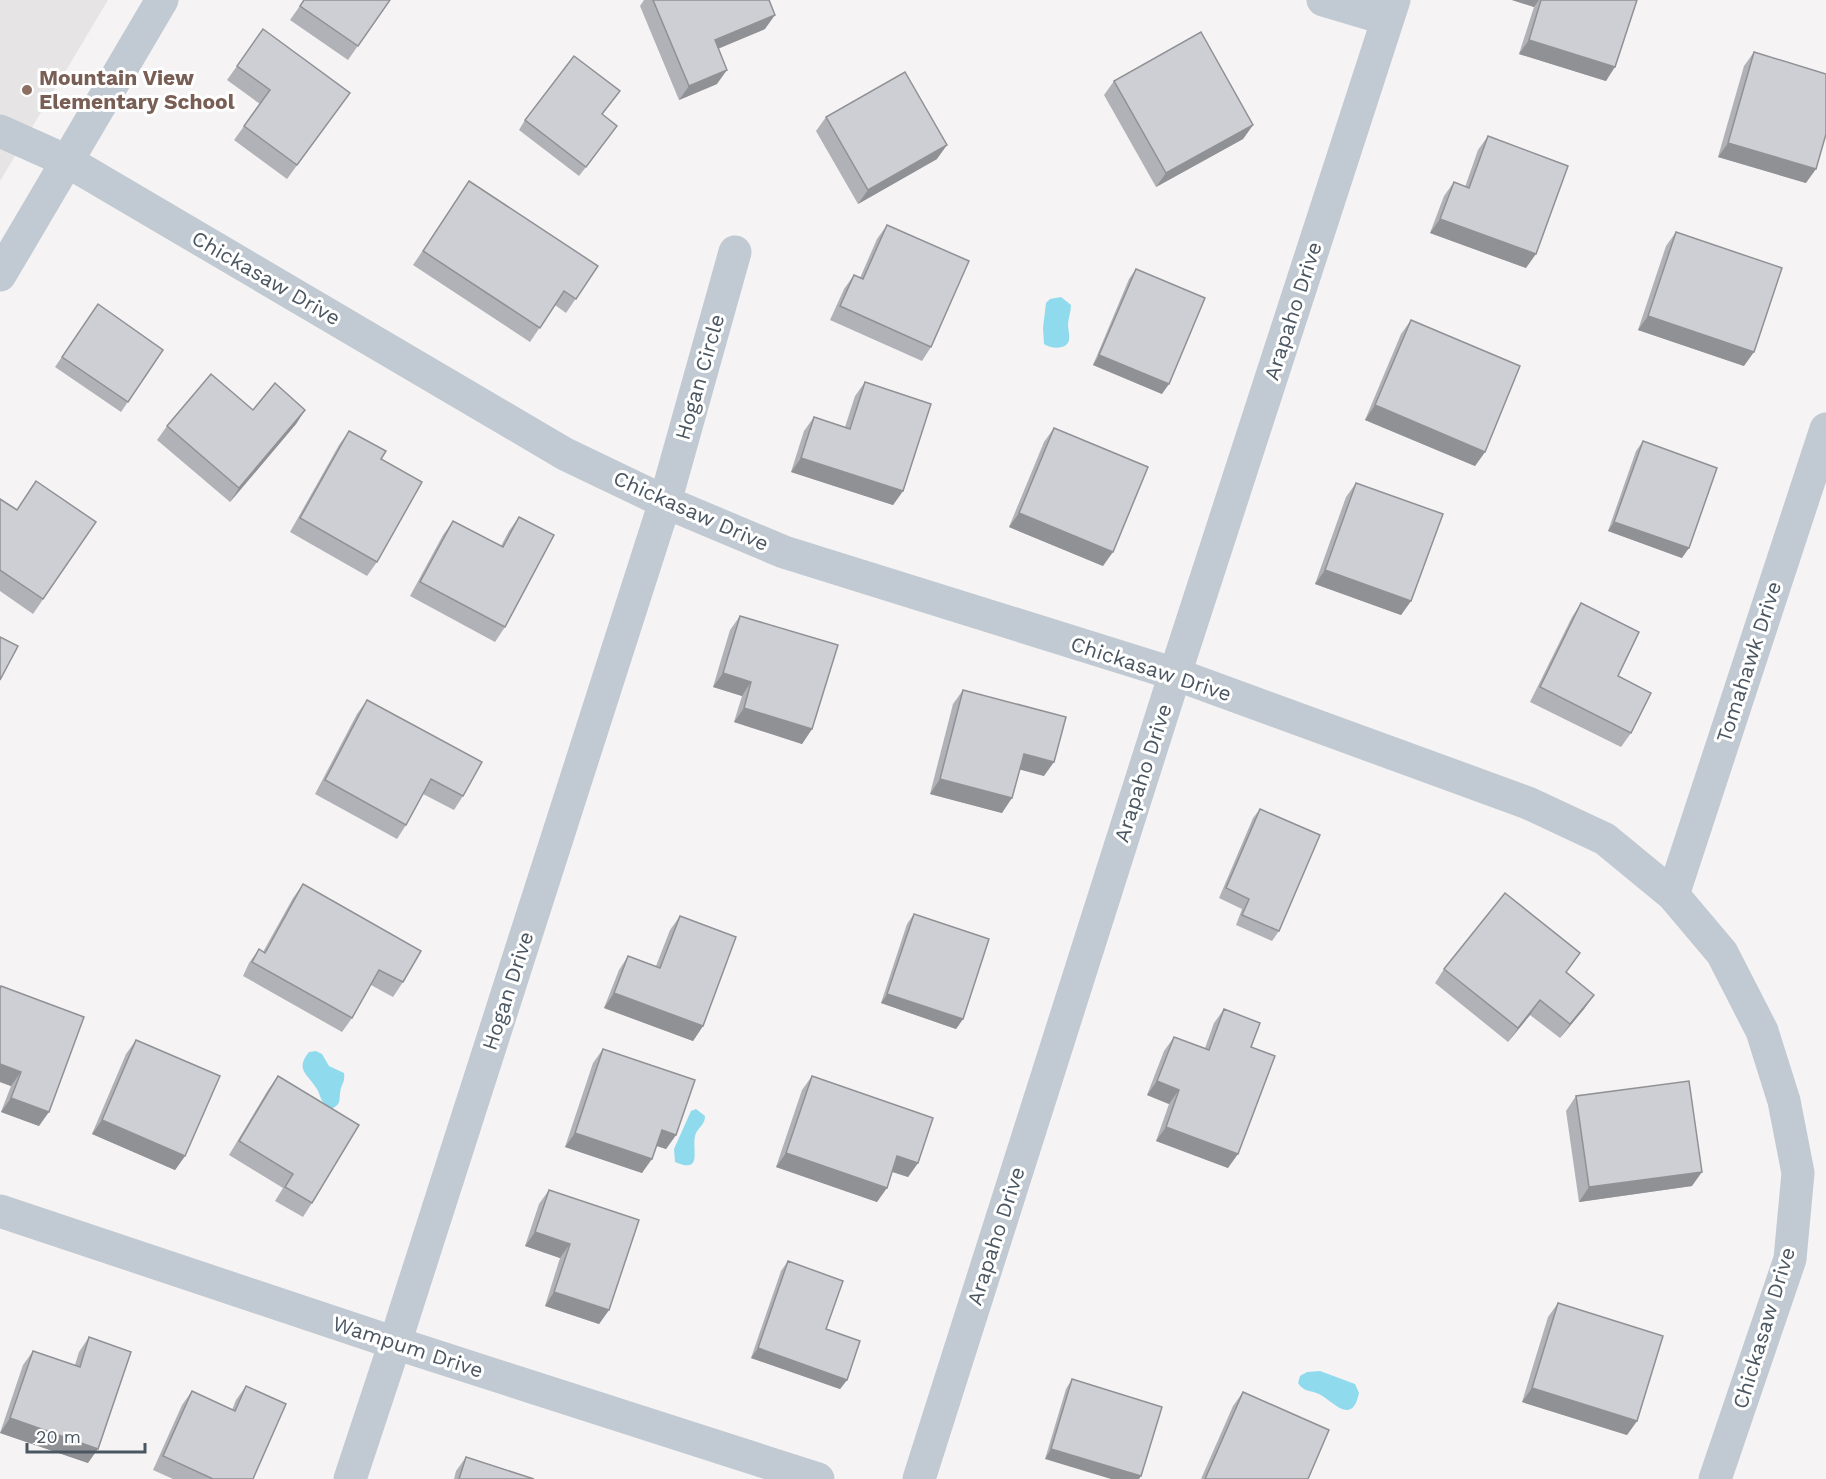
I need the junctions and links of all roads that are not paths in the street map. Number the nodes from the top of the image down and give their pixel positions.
1 (162, 0) edge
2 (1323, 0) edge
3 (1391, 10) edge
4 (0, 131) edge
5 (67, 161) junction
6 (735, 252) dead end
7 (0, 275) edge
8 (1826, 429) edge
9 (665, 502) junction
10 (1175, 674) junction
11 (1673, 895) junction
12 (0, 1211) edge
13 (395, 1343) junction
14 (350, 1479) edge
15 (818, 1479) edge
16 (919, 1479) edge
17 (1714, 1479) edge

1 - 5 street
2 - 3 street
3 - 10 street, Arapaho Drive
4 - 5 street, Chickasaw Drive
5 - 7 street
5 - 9 street, Chickasaw Drive
6 - 9 street, Hogan Circle
8 - 11 street, Tomahawk Drive
9 - 10 street, Chickasaw Drive
9 - 13 street, Hogan Drive
10 - 11 street, Chickasaw Drive
10 - 16 street, Arapaho Drive
11 - 17 street, Chickasaw Drive
12 - 13 street, Wampum Drive
13 - 14 street, Hogan Drive
13 - 15 street, Wampum Drive

